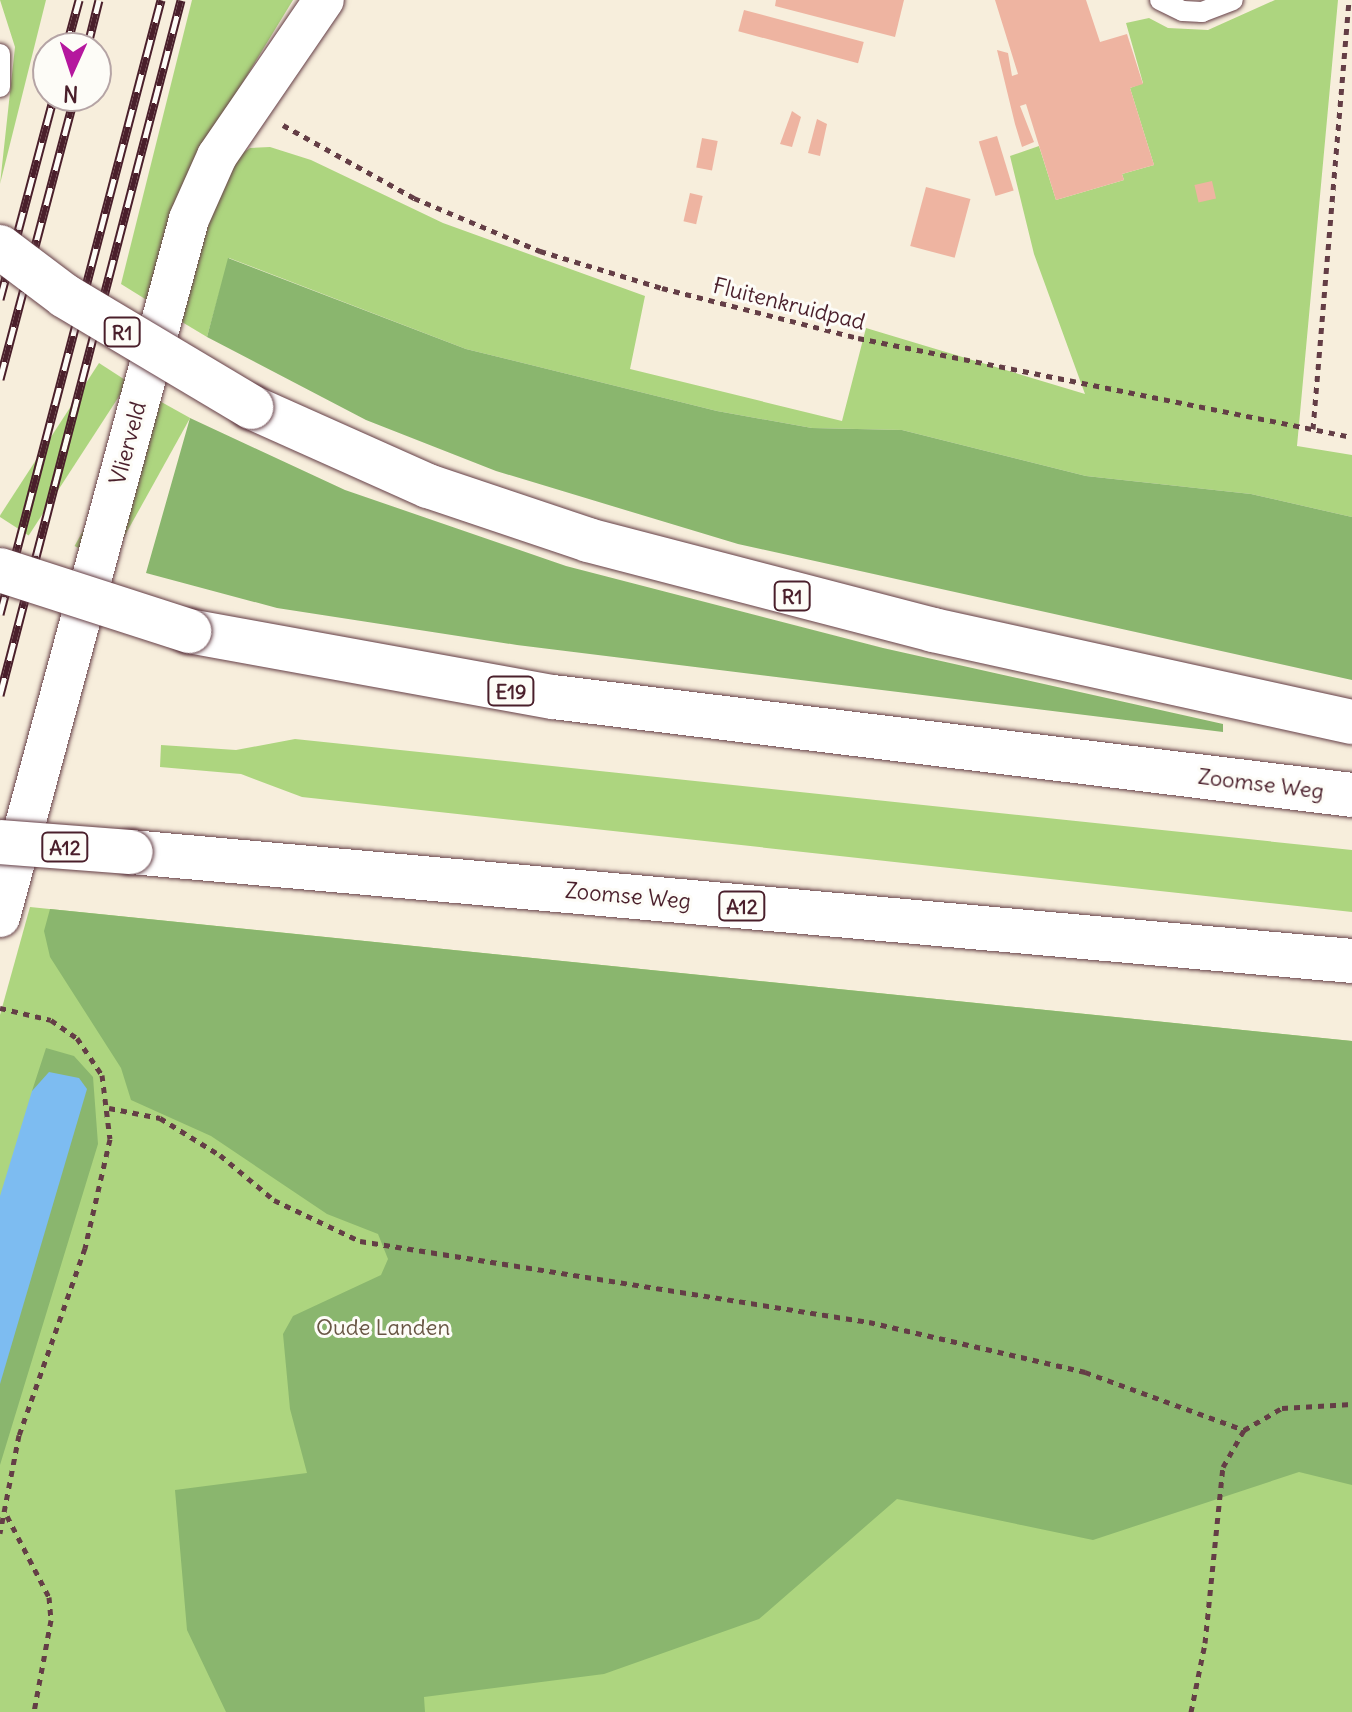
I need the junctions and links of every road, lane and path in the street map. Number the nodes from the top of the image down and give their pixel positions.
1 (324, 0) edge
2 (1160, 0) edge
3 (1233, 0) edge
4 (1349, 0) edge
5 (0, 54) edge
6 (0, 87) edge
7 (250, 107) junction
8 (0, 247) edge
9 (1313, 429) junction
10 (1352, 437) edge
11 (0, 570) edge
12 (1352, 722) edge
13 (1352, 795) edge
14 (0, 842) edge
15 (0, 917) edge
16 (1352, 961) edge
17 (0, 1008) edge
18 (109, 1108) junction
19 (1352, 1404) edge
20 (1244, 1430) junction
21 (6, 1515) junction
22 (0, 1533) edge
23 (34, 1712) edge
24 (1191, 1712) edge

1 - 7 street, Vlierveld
2 - 3 lane
4 - 9 path
5 - 6 lane
7 - 9 path, Fluitenkruidpad
7 - 15 street, Vlierveld
8 - 12 highway, R1, bridge
9 - 10 path, Fluitenkruidpad
11 - 13 highway, Zoomse Weg / E19, bridge
14 - 16 highway, Zoomse Weg / A12, bridge
17 - 18 path
18 - 20 path
18 - 21 path
19 - 20 path
20 - 24 path
21 - 22 path
21 - 23 path

